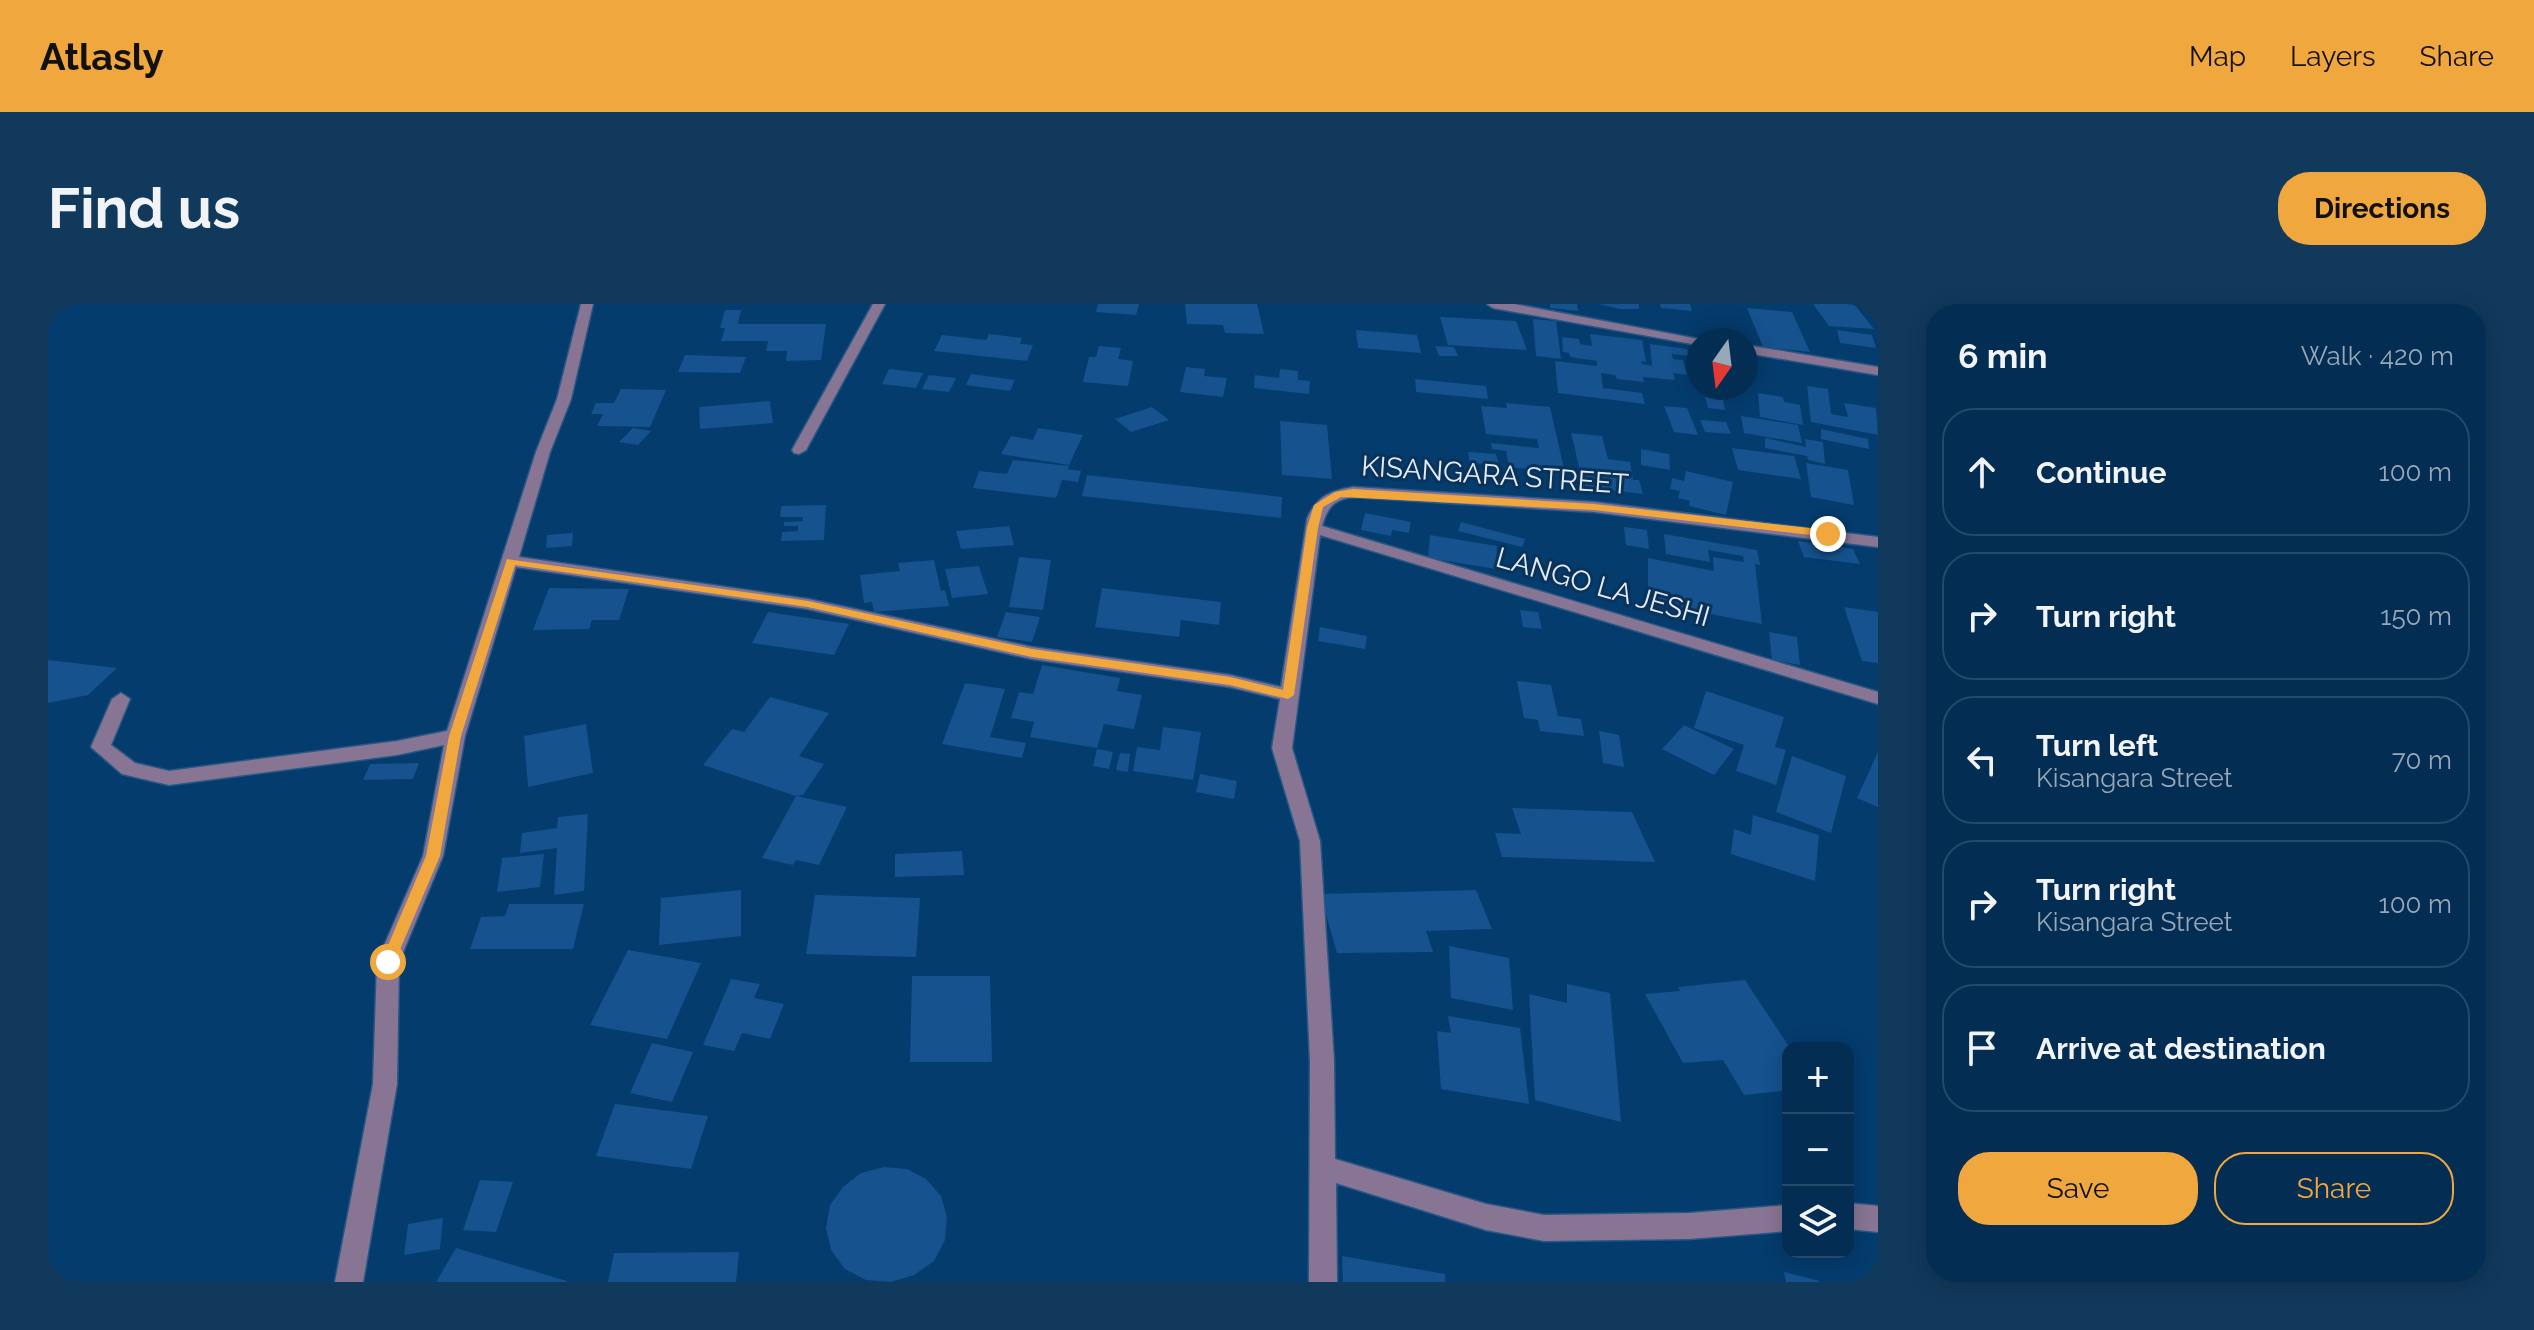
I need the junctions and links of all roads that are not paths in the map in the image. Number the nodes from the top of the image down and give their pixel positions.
1 (587, 304) edge
2 (879, 304) edge
3 (1493, 304) edge
4 (1686, 339) edge
5 (1758, 351) edge
6 (1878, 371) edge
7 (799, 450) dead end
8 (1313, 528) junction
9 (1878, 542) edge
10 (510, 561) junction
11 (1288, 695) junction
12 (1878, 698) edge
13 (121, 699) dead end
14 (455, 736) junction
15 (1322, 1167) junction
16 (1854, 1217) edge
17 (1782, 1218) edge
18 (1878, 1219) edge
19 (349, 1282) edge
20 (1323, 1282) edge

1 - 10 street
2 - 7 street
3 - 4 street
5 - 6 street
8 - 9 street, KISANGARA STREET
8 - 11 street, KISANGARA STREET
8 - 12 street, LANGO LA JESHI
10 - 11 street
10 - 14 street
11 - 15 street, KISANGARA STREET
13 - 14 street
14 - 19 street
15 - 17 street
15 - 20 street, KISANGARA STREET
16 - 18 street

